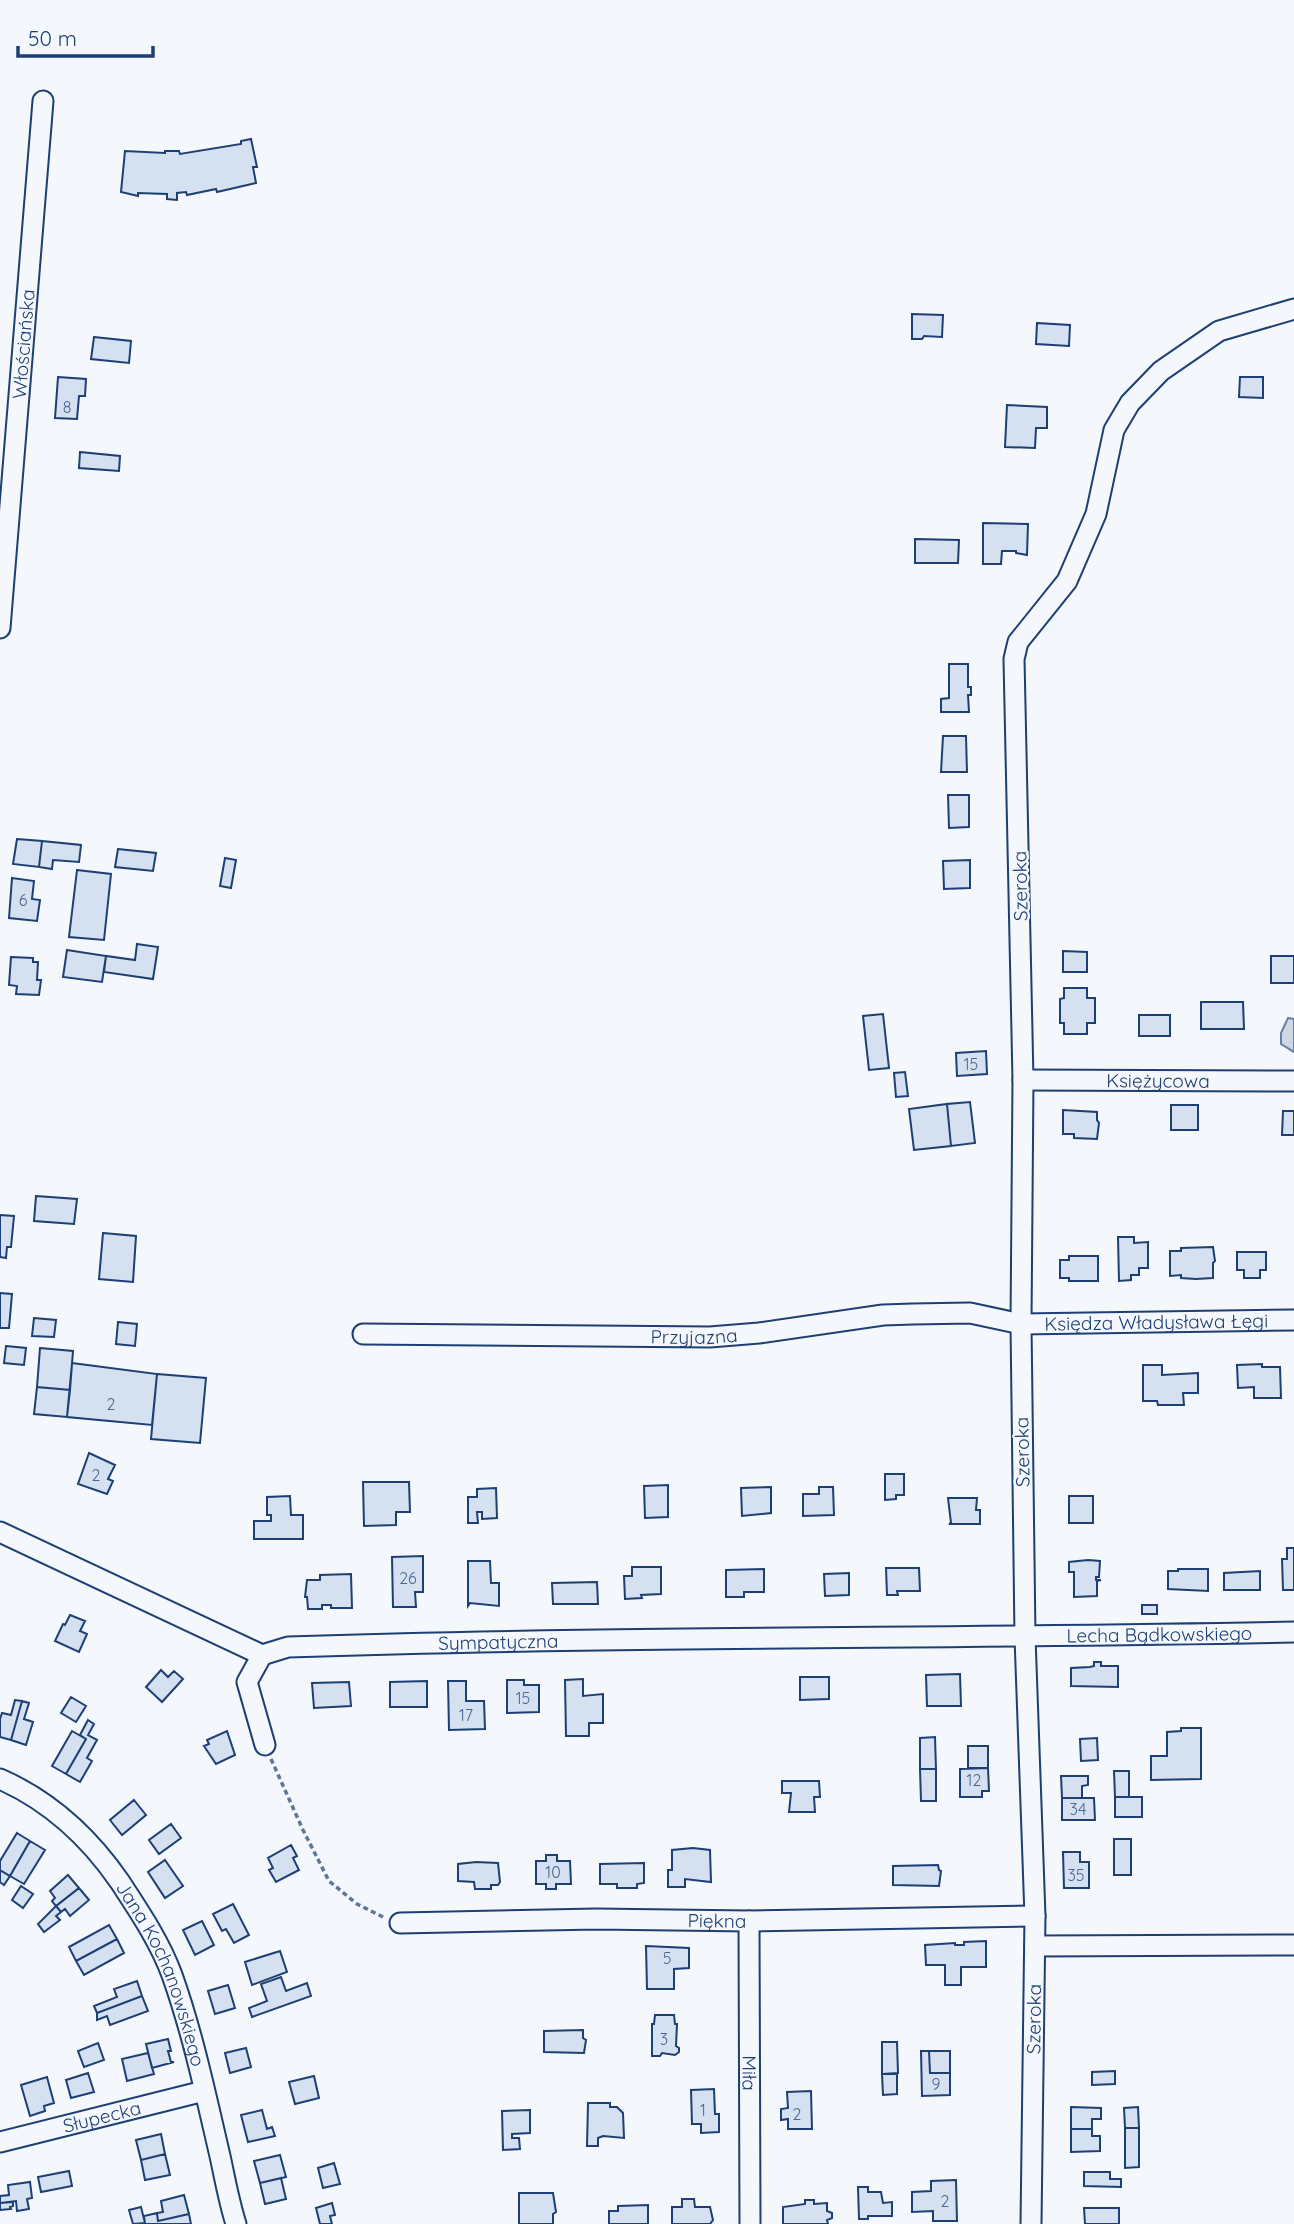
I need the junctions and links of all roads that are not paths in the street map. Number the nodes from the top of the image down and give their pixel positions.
1 (43, 101) dead end
2 (1294, 309) edge
3 (0, 628) edge
4 (1023, 1080) junction
5 (1294, 1081) edge
6 (1294, 1320) edge
7 (1021, 1324) junction
8 (363, 1334) dead end
9 (0, 1532) edge
10 (1294, 1632) edge
11 (1025, 1637) junction
12 (262, 1656) junction
13 (265, 1745) road end
14 (0, 1779) edge
15 (1035, 1916) junction
16 (749, 1921) junction
17 (400, 1923) road end
18 (1294, 1945) edge
19 (1035, 1946) junction
20 (204, 2091) junction
21 (0, 2143) edge
22 (236, 2224) edge
23 (750, 2224) edge
24 (1031, 2224) edge

1 - 3 street, Włościańska
2 - 4 street, Szeroka
4 - 5 street, Księżycowa
4 - 7 street, Szeroka
6 - 7 street, Księdza Władysława Łęgi
7 - 8 street, Przyjazna
7 - 11 street, Szeroka
9 - 12 street
10 - 11 street, Lecha Bądkowskiego
11 - 12 street, Sympatyczna
11 - 15 street, Szeroka
12 - 13 street
14 - 20 street, Jana Kochanowskiego
15 - 16 street, Piękna
15 - 19 street, Szeroka
16 - 17 street, Piękna
16 - 23 street, Miła
18 - 19 street
19 - 24 street, Szeroka
20 - 21 street, Słupecka
20 - 22 street, Jana Kochanowskiego

